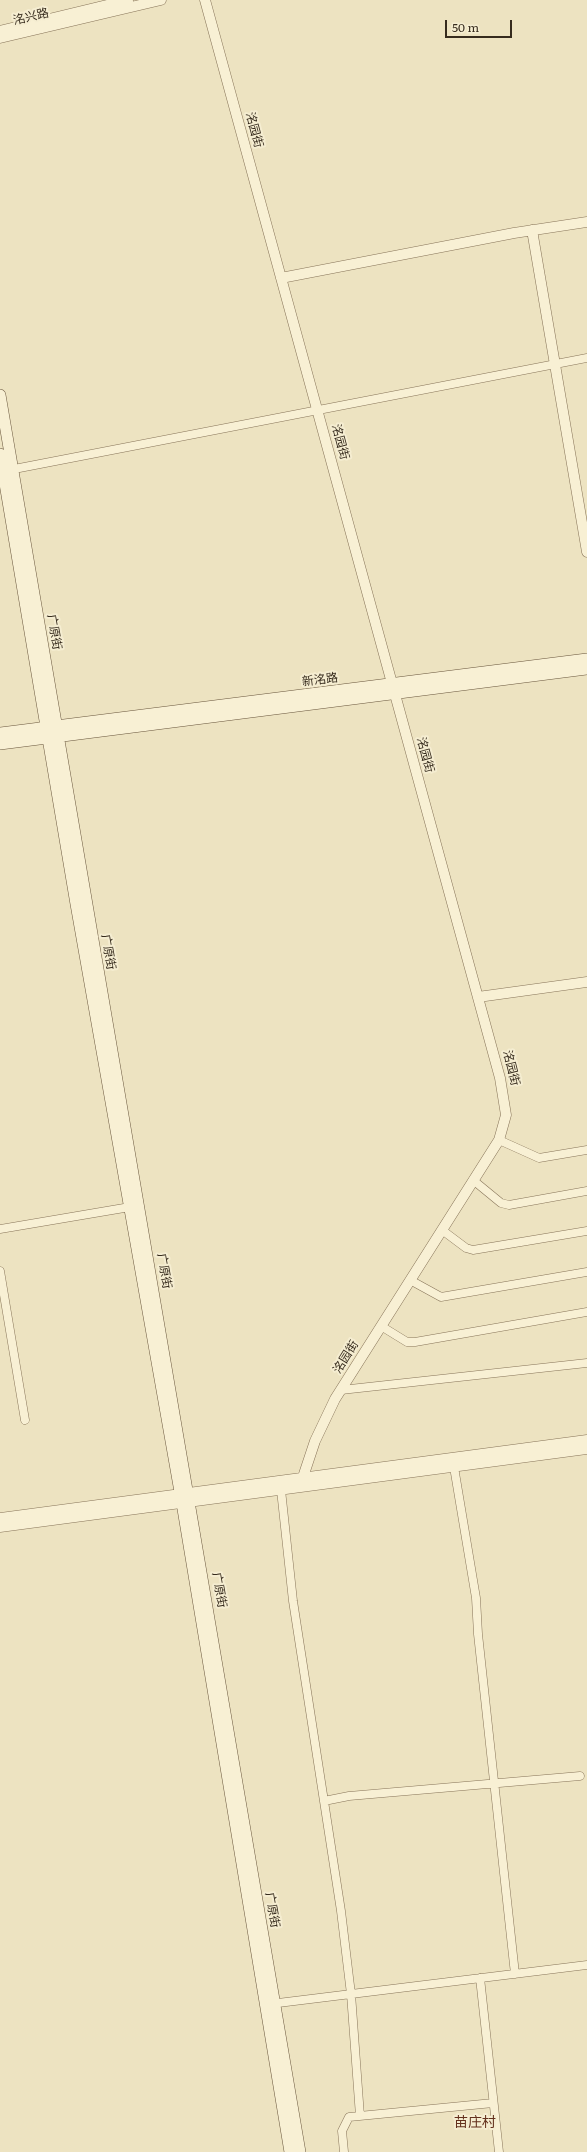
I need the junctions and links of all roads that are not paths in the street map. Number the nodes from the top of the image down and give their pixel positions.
1 (128, 0) edge
2 (161, 0) edge
3 (205, 0) edge
4 (0, 31) edge
5 (0, 38) edge
6 (587, 222) edge
7 (532, 230) junction
8 (281, 278) junction
9 (587, 358) edge
10 (555, 364) junction
11 (0, 395) edge
12 (318, 409) junction
13 (0, 454) edge
14 (5, 471) edge
15 (585, 523) edge
16 (587, 552) edge
17 (587, 659) edge
18 (587, 669) edge
19 (394, 688) junction
20 (53, 732) junction
21 (0, 733) edge
22 (0, 744) edge
23 (587, 982) edge
24 (478, 997) junction
25 (499, 1140) junction
26 (587, 1150) edge
27 (474, 1180) junction
28 (587, 1191) edge
29 (130, 1207) junction
30 (0, 1229) edge
31 (442, 1230) junction
32 (587, 1231) edge
33 (0, 1271) edge
34 (587, 1272) edge
35 (410, 1280) junction
36 (587, 1312) edge
37 (381, 1326) junction
38 (587, 1363) edge
39 (341, 1390) junction
40 (25, 1420) dead end
41 (587, 1440) edge
42 (587, 1449) edge
43 (454, 1467) junction
44 (304, 1477) junction
45 (281, 1490) junction
46 (185, 1498) junction
47 (0, 1518) edge
48 (0, 1527) edge
49 (580, 1776) dead end
50 (495, 1784) junction
51 (324, 1801) junction
52 (587, 1965) edge
53 (516, 1974) junction
54 (480, 1978) junction
55 (351, 1994) junction
56 (270, 2004) junction
57 (493, 2102) junction
58 (360, 2116) junction
59 (290, 2152) edge
60 (300, 2152) edge
61 (344, 2152) edge
62 (499, 2152) edge

1 - 4 street, 洺兴路
2 - 5 street, 洺兴路
3 - 8 street, 洺园街
6 - 7 street
7 - 8 street
7 - 10 street
8 - 12 street, 洺园街
9 - 10 street
10 - 12 street
10 - 15 street
11 - 14 main road, 广原街
12 - 14 street
12 - 19 street, 洺园街
13 - 14 main road, 广原街
14 - 20 main road, 广原街
15 - 16 street
17 - 19 main road, 新洺路
18 - 19 main road, 新洺路
19 - 20 main road, 新洺路
19 - 24 street, 洺园街
20 - 21 main road
20 - 22 main road
20 - 29 main road, 广原街
20 - 46 main road, 广原街
23 - 24 street
24 - 25 street, 洺园街
25 - 26 street
25 - 27 street, 洺园街
27 - 28 street
27 - 31 street, 洺园街
29 - 30 street
29 - 46 main road, 广原街
31 - 32 street
31 - 35 street, 洺园街
33 - 40 street
34 - 35 street
35 - 37 street, 洺园街
36 - 37 street
37 - 39 street, 洺园街
38 - 39 street
39 - 44 street, 洺园街
41 - 44 street
42 - 43 street
43 - 45 street
43 - 50 street
44 - 46 street
45 - 46 street
45 - 51 street
46 - 47 street
46 - 48 street
46 - 56 main road, 广原街
49 - 50 street
50 - 51 street
50 - 53 street
51 - 55 street
52 - 53 street
53 - 54 street
54 - 55 street
54 - 57 street
55 - 56 street
55 - 58 street
56 - 59 main road, 广原街
56 - 60 main road, 广原街
57 - 58 street
57 - 62 street
58 - 61 street

